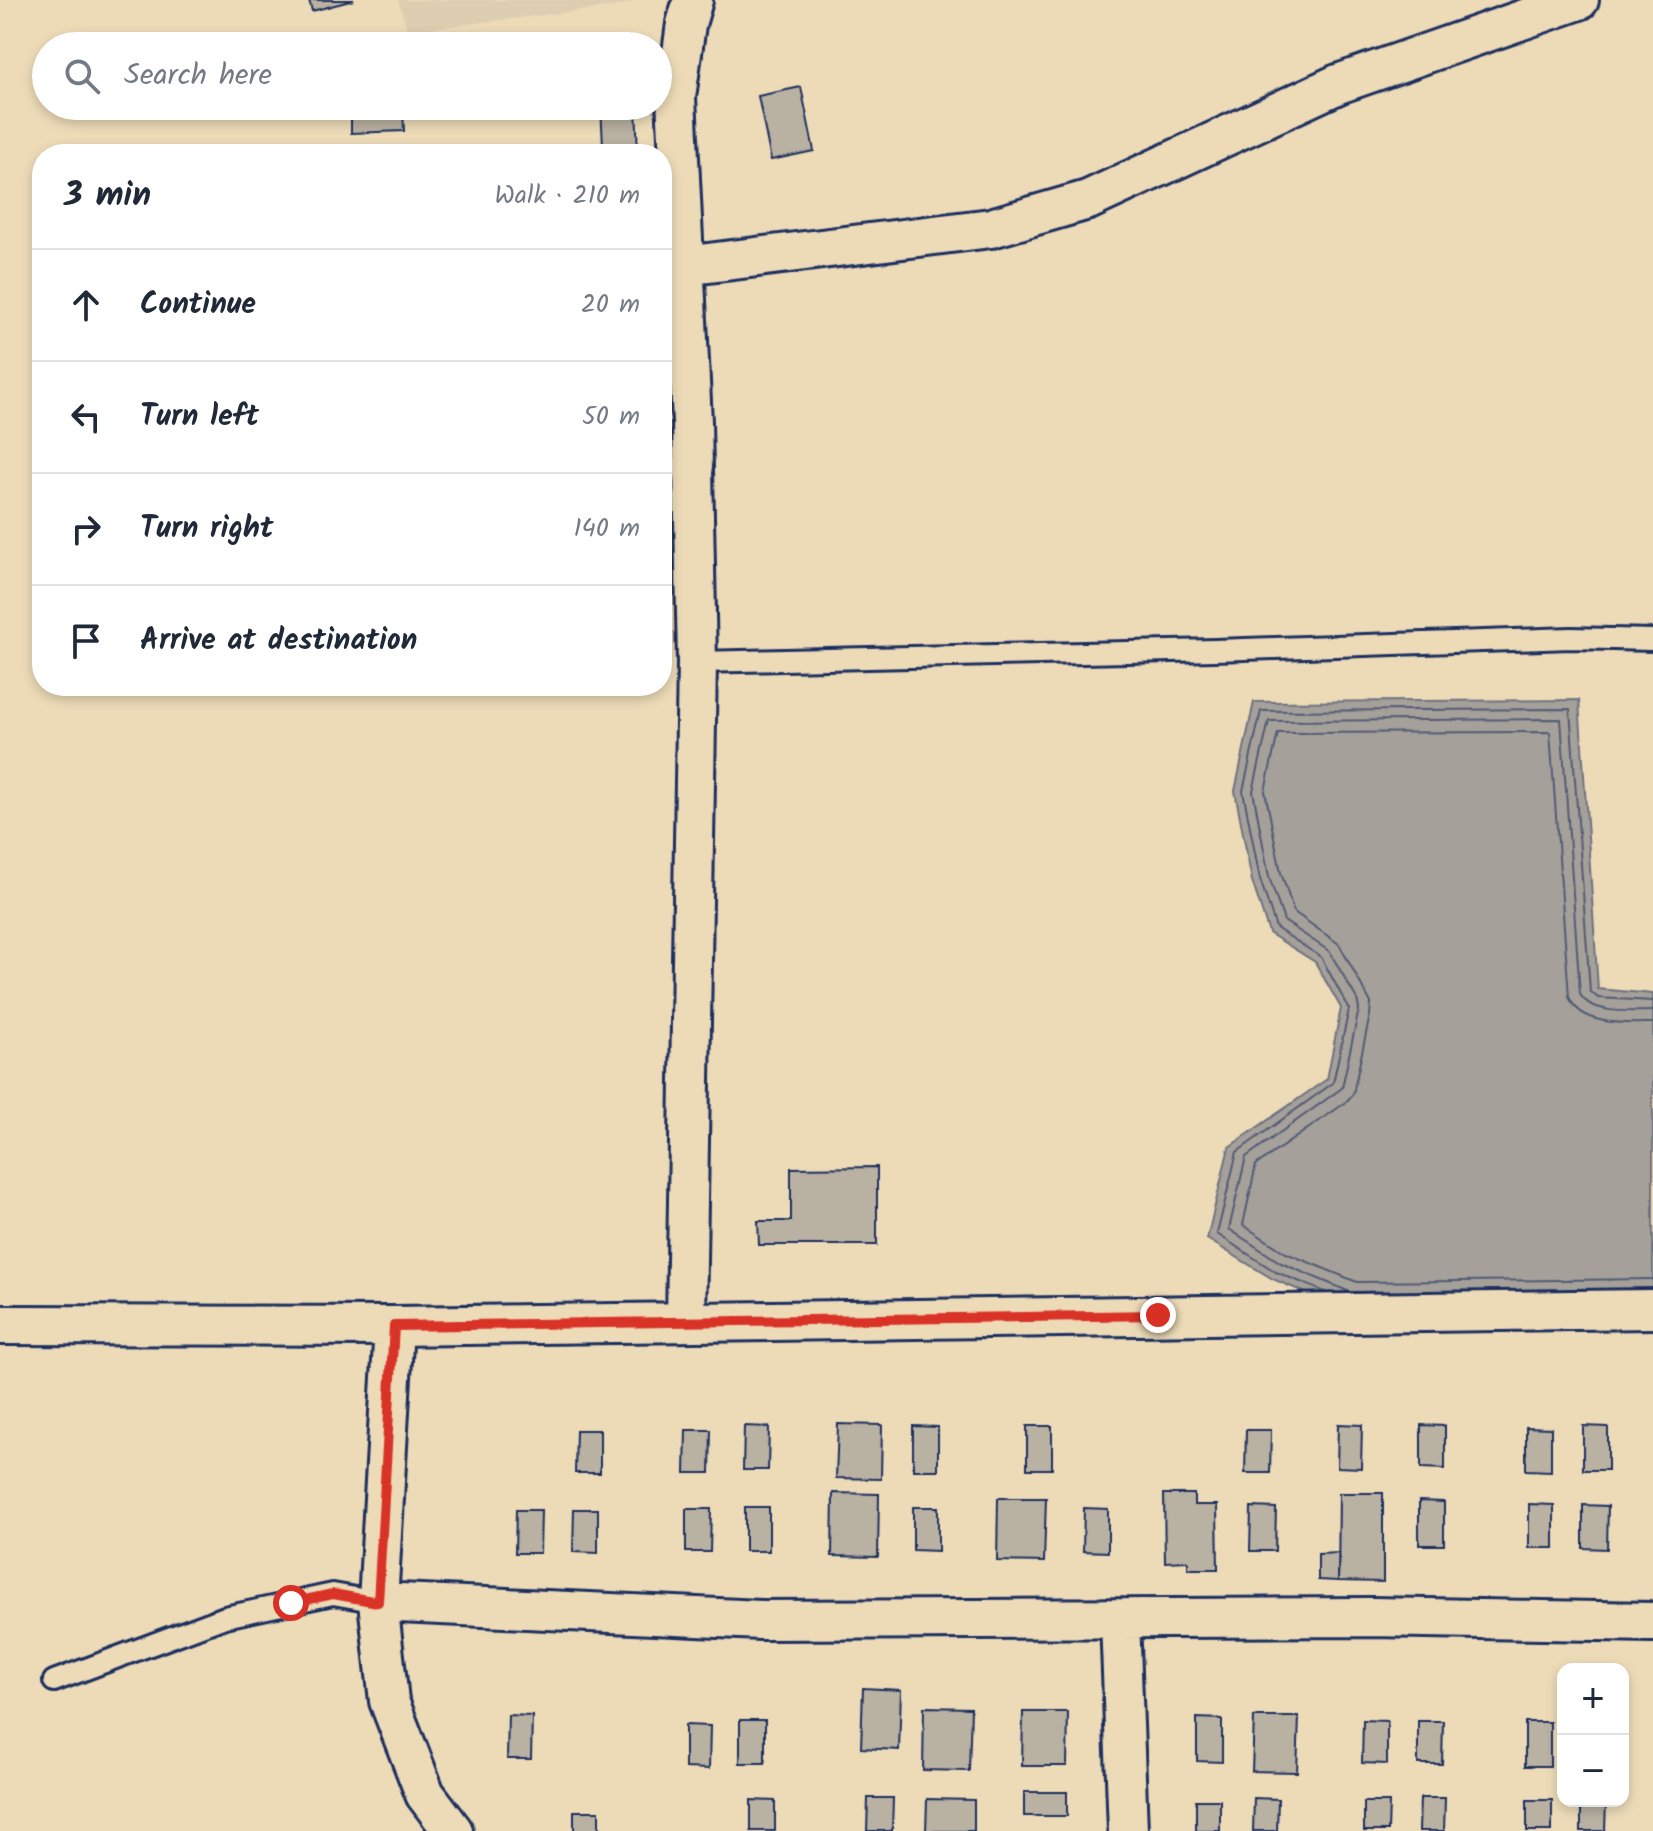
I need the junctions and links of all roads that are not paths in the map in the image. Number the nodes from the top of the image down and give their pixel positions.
1 (693, 0) edge
2 (1579, 0) edge
3 (684, 266) junction
4 (1653, 640) edge
5 (697, 662) junction
6 (1653, 1309) edge
7 (686, 1321) junction
8 (0, 1325) edge
9 (394, 1326) junction
10 (378, 1602) junction
11 (1120, 1619) junction
12 (1653, 1622) edge
13 (54, 1681) dead end
14 (453, 1831) edge
15 (1128, 1831) edge

1 - 3 street
2 - 3 street
3 - 5 street
4 - 5 lane
5 - 7 street
6 - 7 street
7 - 9 street
8 - 9 street
9 - 10 street
10 - 11 street
10 - 13 lane
10 - 14 street
11 - 12 street
11 - 15 street

